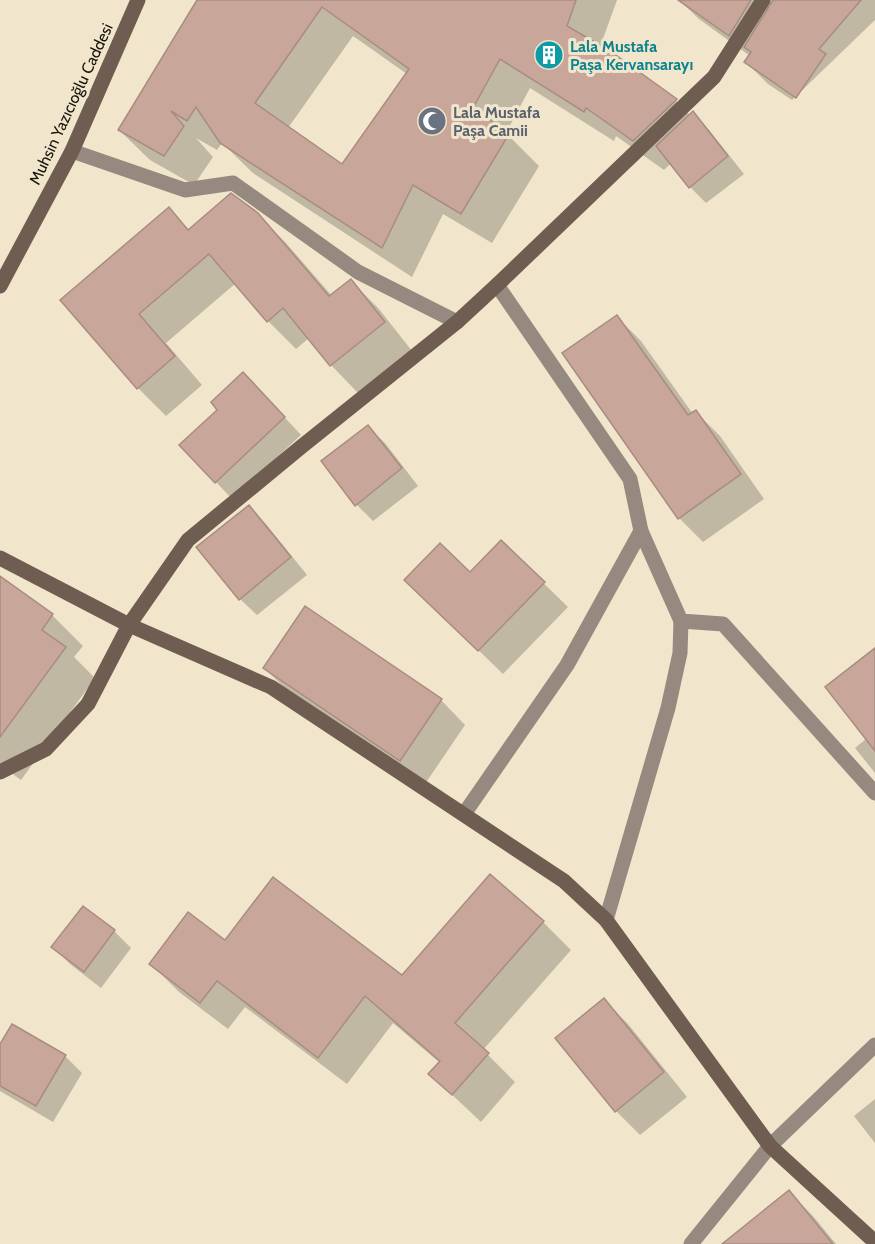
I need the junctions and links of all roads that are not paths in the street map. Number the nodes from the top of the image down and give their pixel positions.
1 (138, 0) edge
2 (763, 0) edge
3 (72, 152) junction
4 (497, 285) junction
5 (0, 286) edge
6 (457, 322) junction
7 (641, 531) junction
8 (0, 558) edge
9 (681, 621) junction
10 (129, 625) junction
11 (0, 772) edge
12 (875, 793) edge
13 (464, 814) junction
14 (606, 920) junction
15 (875, 1045) edge
16 (770, 1146) junction
17 (875, 1242) edge
18 (691, 1244) edge

1 - 3 street, Muhsin Yazıcıoğlu Caddesi
2 - 4 street
3 - 5 street, Muhsin Yazıcıoğlu Caddesi
3 - 6 street
4 - 6 street
4 - 7 street
6 - 10 street
7 - 9 street
7 - 13 street
8 - 10 street
9 - 12 street
9 - 14 street
10 - 11 street
10 - 13 street
13 - 14 street
14 - 16 street
15 - 16 street
16 - 17 street
16 - 18 street

